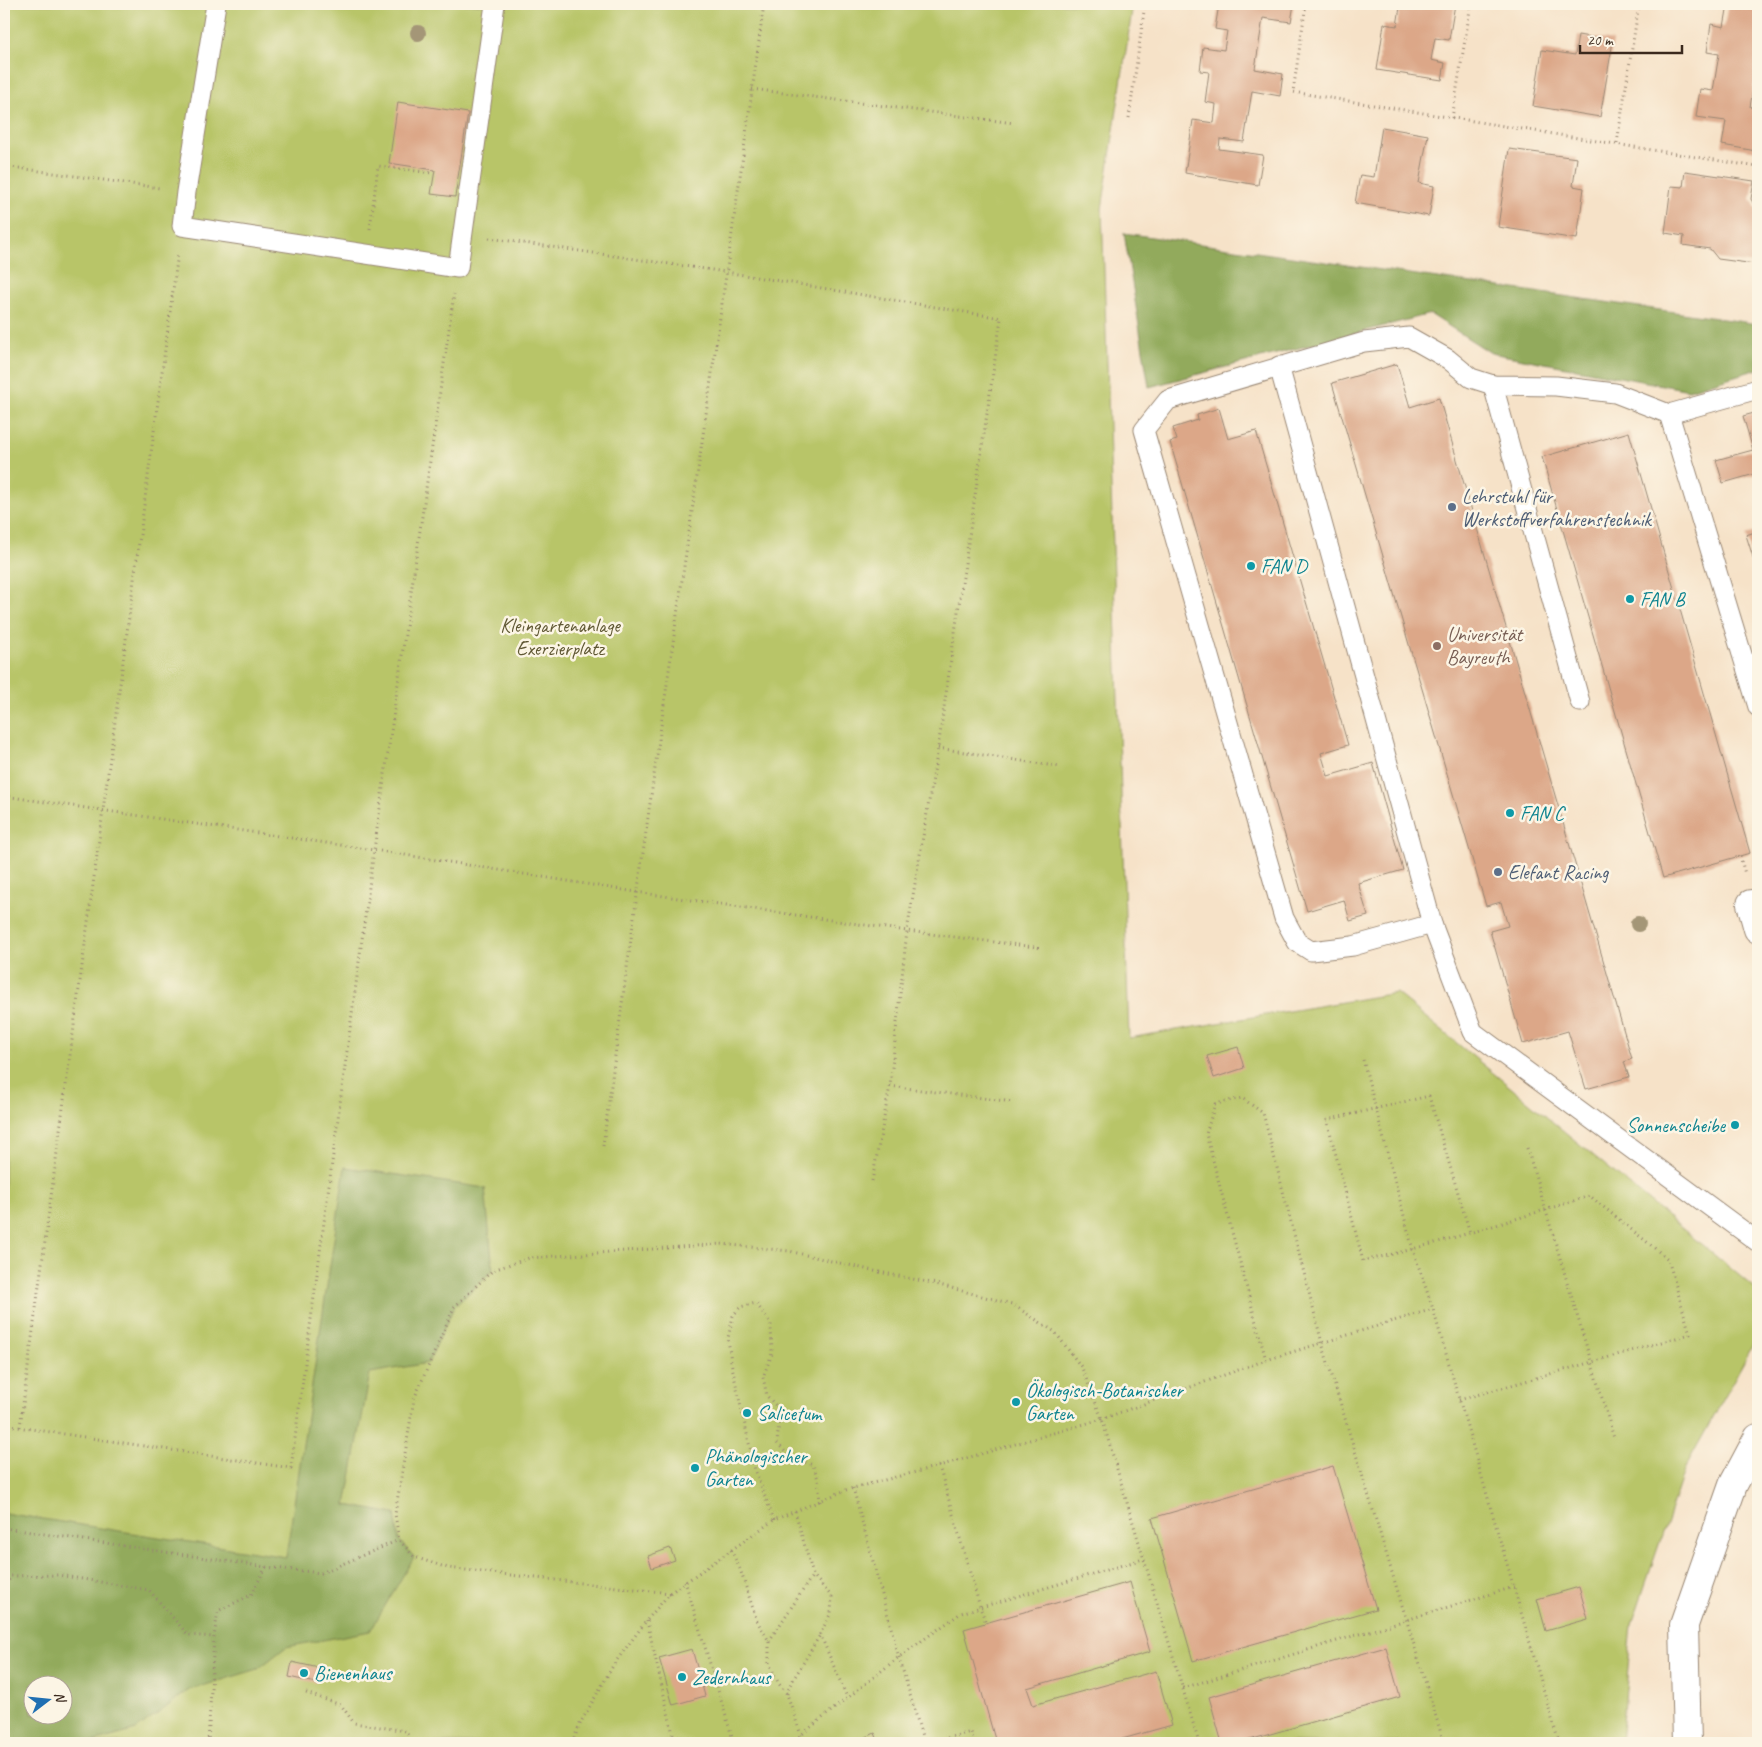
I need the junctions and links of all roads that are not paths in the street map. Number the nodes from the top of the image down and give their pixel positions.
1 (216, 4) edge
2 (495, 4) edge
3 (1278, 366) junction
4 (1493, 385) junction
5 (1758, 389) edge
6 (1669, 414) junction
7 (1580, 702) dead end
8 (1758, 707) edge
9 (1432, 924) junction
10 (1758, 1242) edge
11 (1758, 1438) edge
12 (1687, 1743) edge

1 - 2 lane
3 - 4 lane
3 - 9 lane
3 - 9 lane
4 - 6 lane
4 - 7 lane
5 - 6 lane
6 - 8 lane
9 - 10 lane
11 - 12 street

